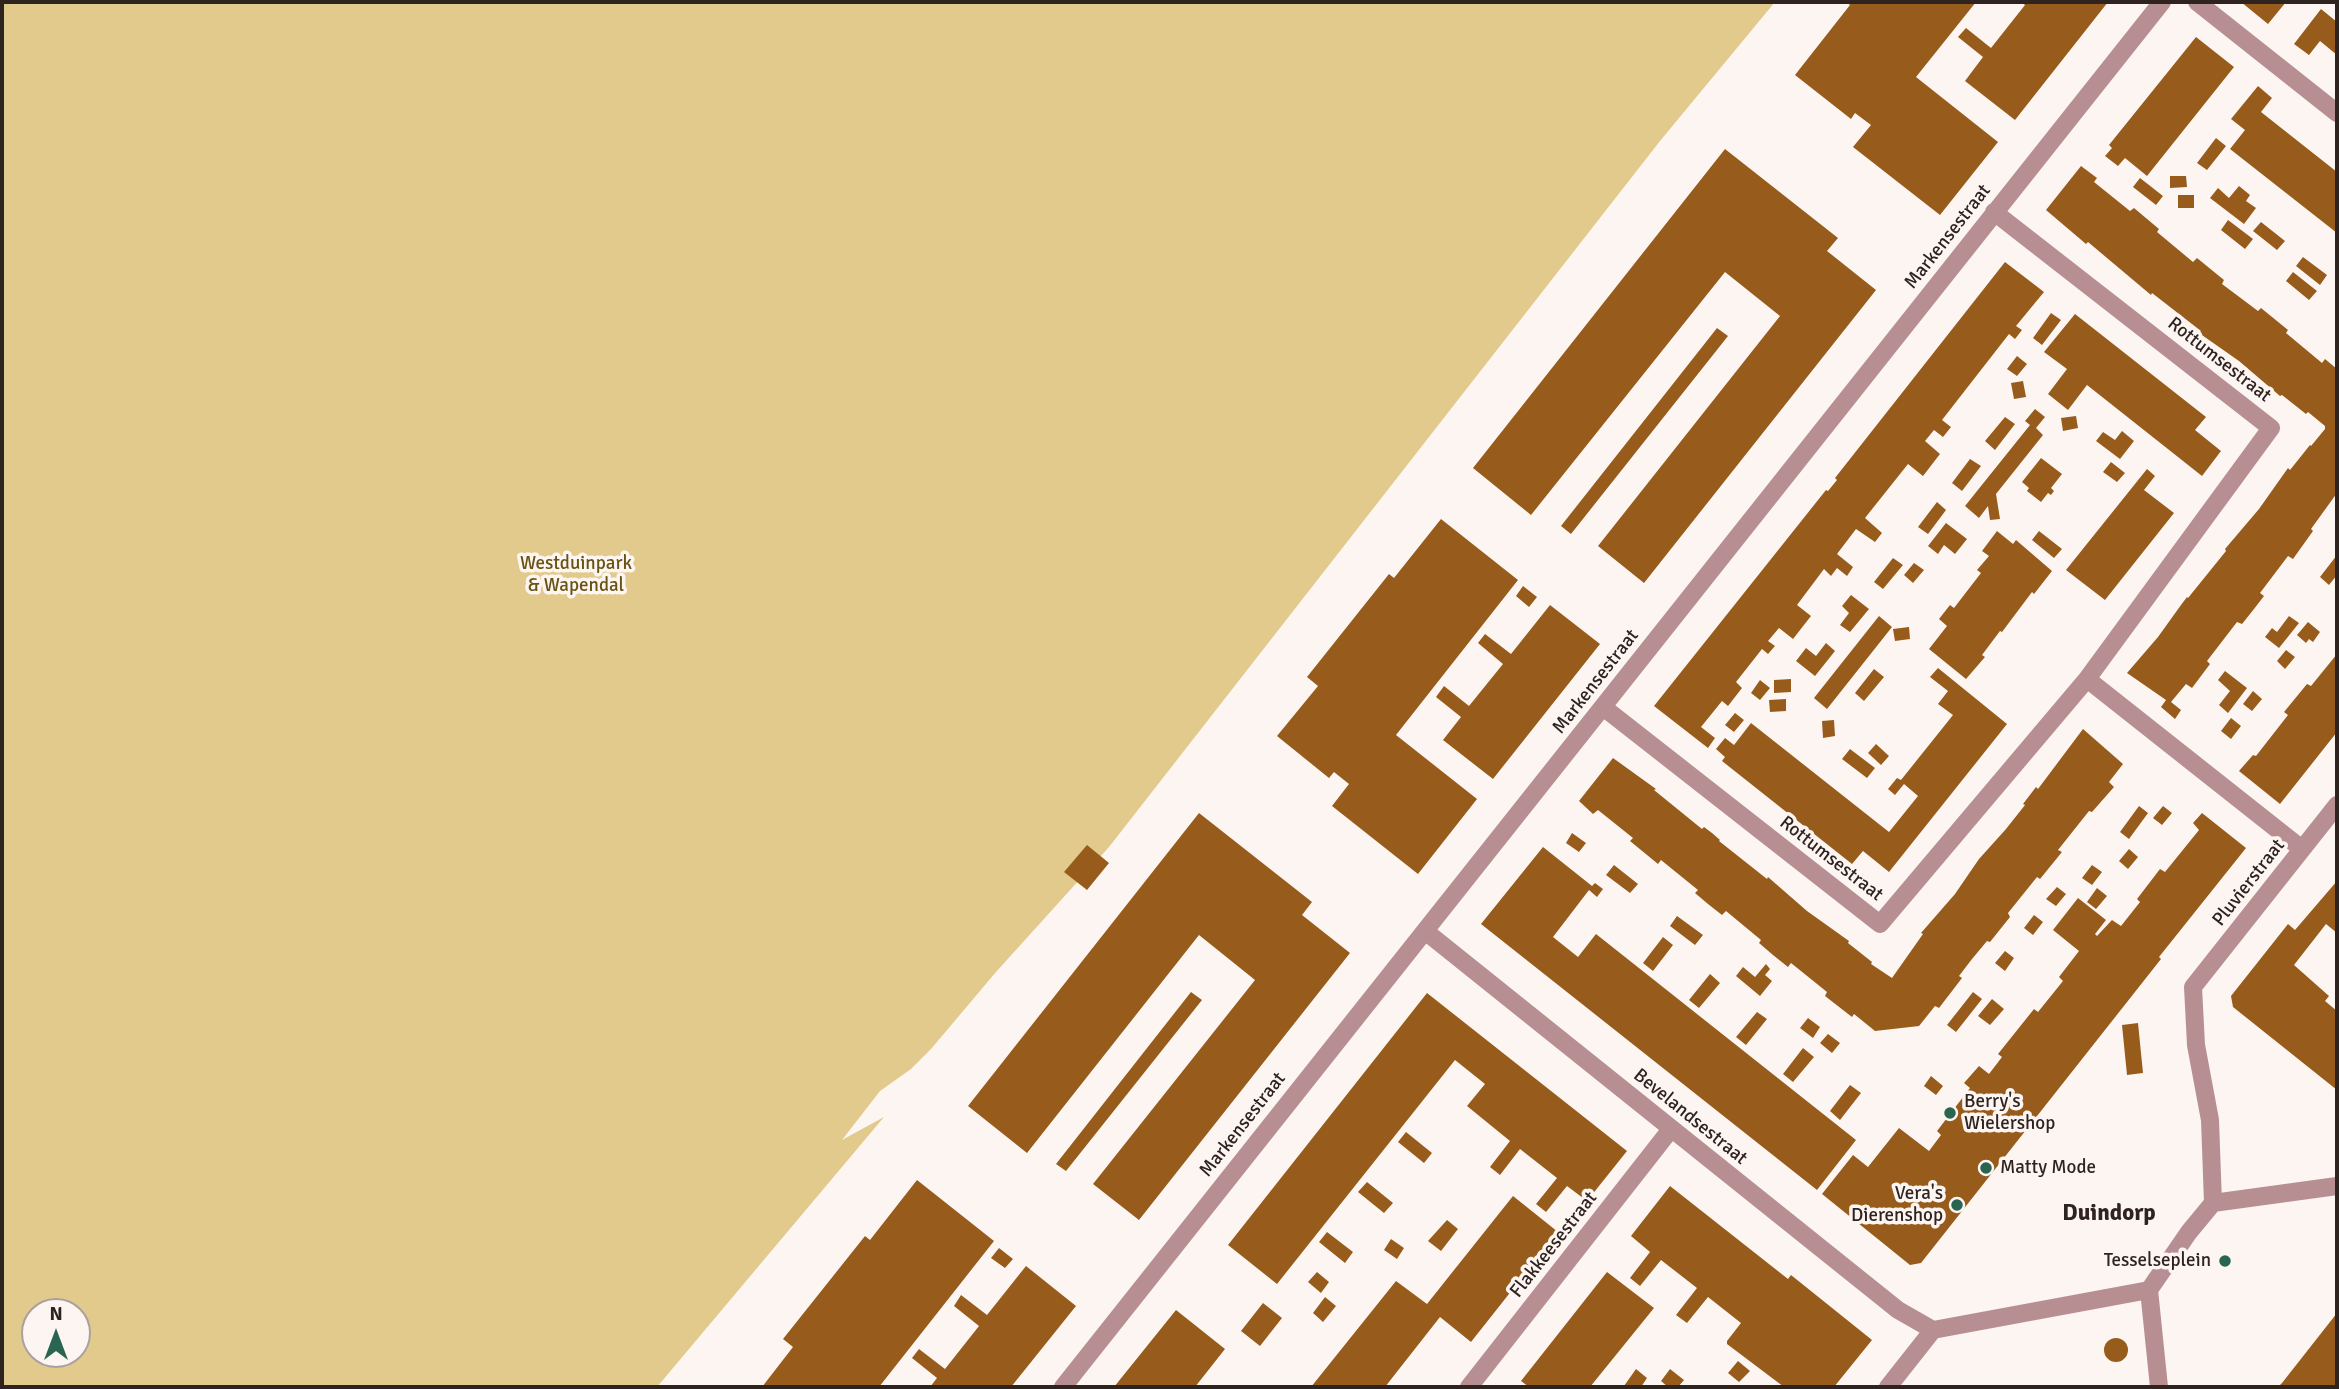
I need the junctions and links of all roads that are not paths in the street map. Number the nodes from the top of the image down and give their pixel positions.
1 (2162, 2) edge
2 (2197, 2) edge
3 (2337, 113) edge
4 (1994, 212) junction
5 (2087, 680) junction
6 (1603, 707) junction
7 (2337, 805) edge
8 (2302, 849) junction
9 (1425, 931) junction
10 (1671, 1129) junction
11 (2337, 1186) edge
12 (2213, 1203) junction
13 (2149, 1290) junction
14 (1933, 1330) junction
15 (1063, 1387) edge
16 (1469, 1387) edge
17 (1888, 1387) edge
18 (2159, 1387) edge

1 - 4 street, Markensestraat
2 - 3 street
4 - 5 street, Rottumsestraat
4 - 6 street, Markensestraat
5 - 6 street, Rottumsestraat
5 - 8 street
6 - 9 street, Markensestraat
7 - 8 street, Pluvierstraat
8 - 12 street, Pluvierstraat
9 - 10 street, Bevelandsestraat
9 - 15 street, Markensestraat
10 - 14 street, Bevelandsestraat
10 - 16 street, Flakkeesestraat
11 - 12 street
12 - 13 street
13 - 14 street
13 - 18 street
14 - 17 street

